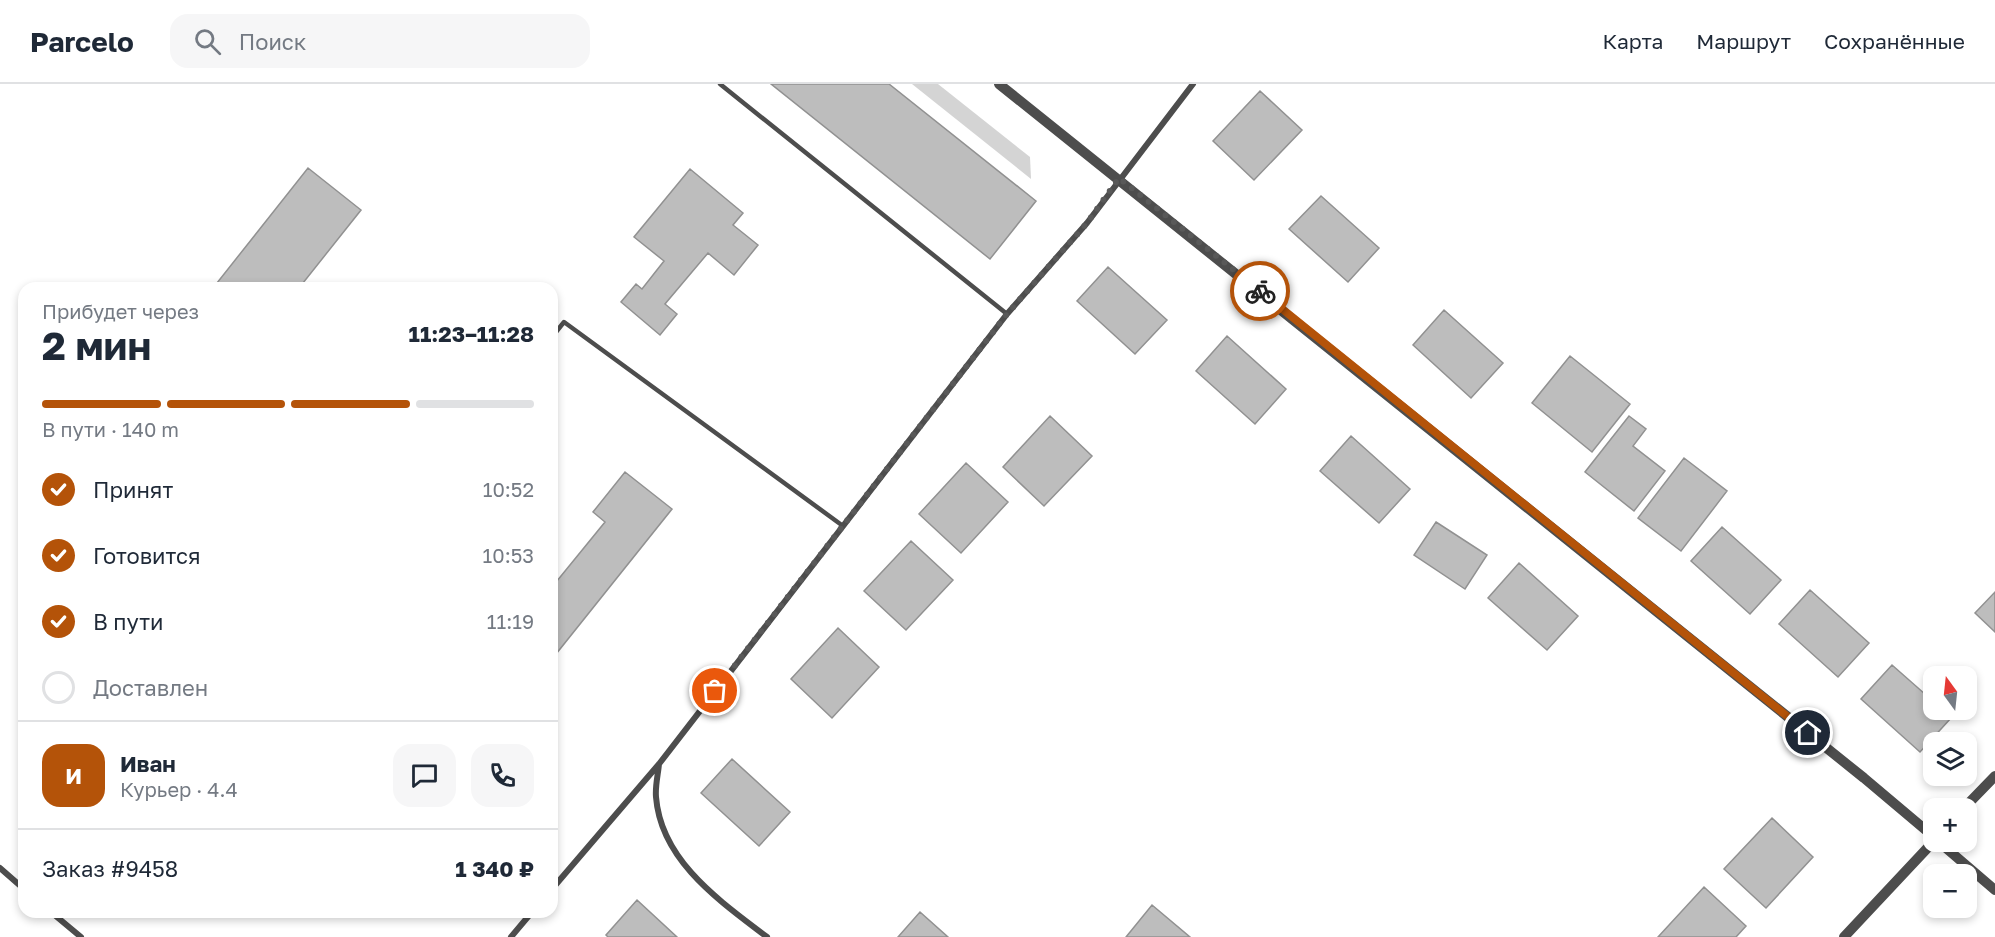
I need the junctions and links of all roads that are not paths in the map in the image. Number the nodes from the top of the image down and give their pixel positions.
1 (720, 84) edge
2 (999, 84) edge
3 (1193, 84) edge
4 (1119, 178) junction
5 (1007, 314) junction
6 (558, 330) edge
7 (843, 526) junction
8 (659, 764) junction
9 (1995, 776) edge
10 (1974, 798) edge
11 (1923, 829) edge
12 (1923, 851) edge
13 (1951, 852) edge
14 (0, 868) edge
15 (558, 882) edge
16 (18, 884) edge
17 (1995, 890) edge
18 (58, 918) edge
19 (527, 918) edge
20 (81, 937) edge
21 (511, 937) edge
22 (767, 937) edge
23 (1844, 937) edge

1 - 5 lane
2 - 4 street
3 - 4 street
4 - 5 street
4 - 11 street
5 - 7 street
6 - 7 lane
7 - 8 street
8 - 15 street
8 - 22 street
9 - 10 street
12 - 23 street
13 - 17 street
14 - 16 street
18 - 20 street
19 - 21 street

